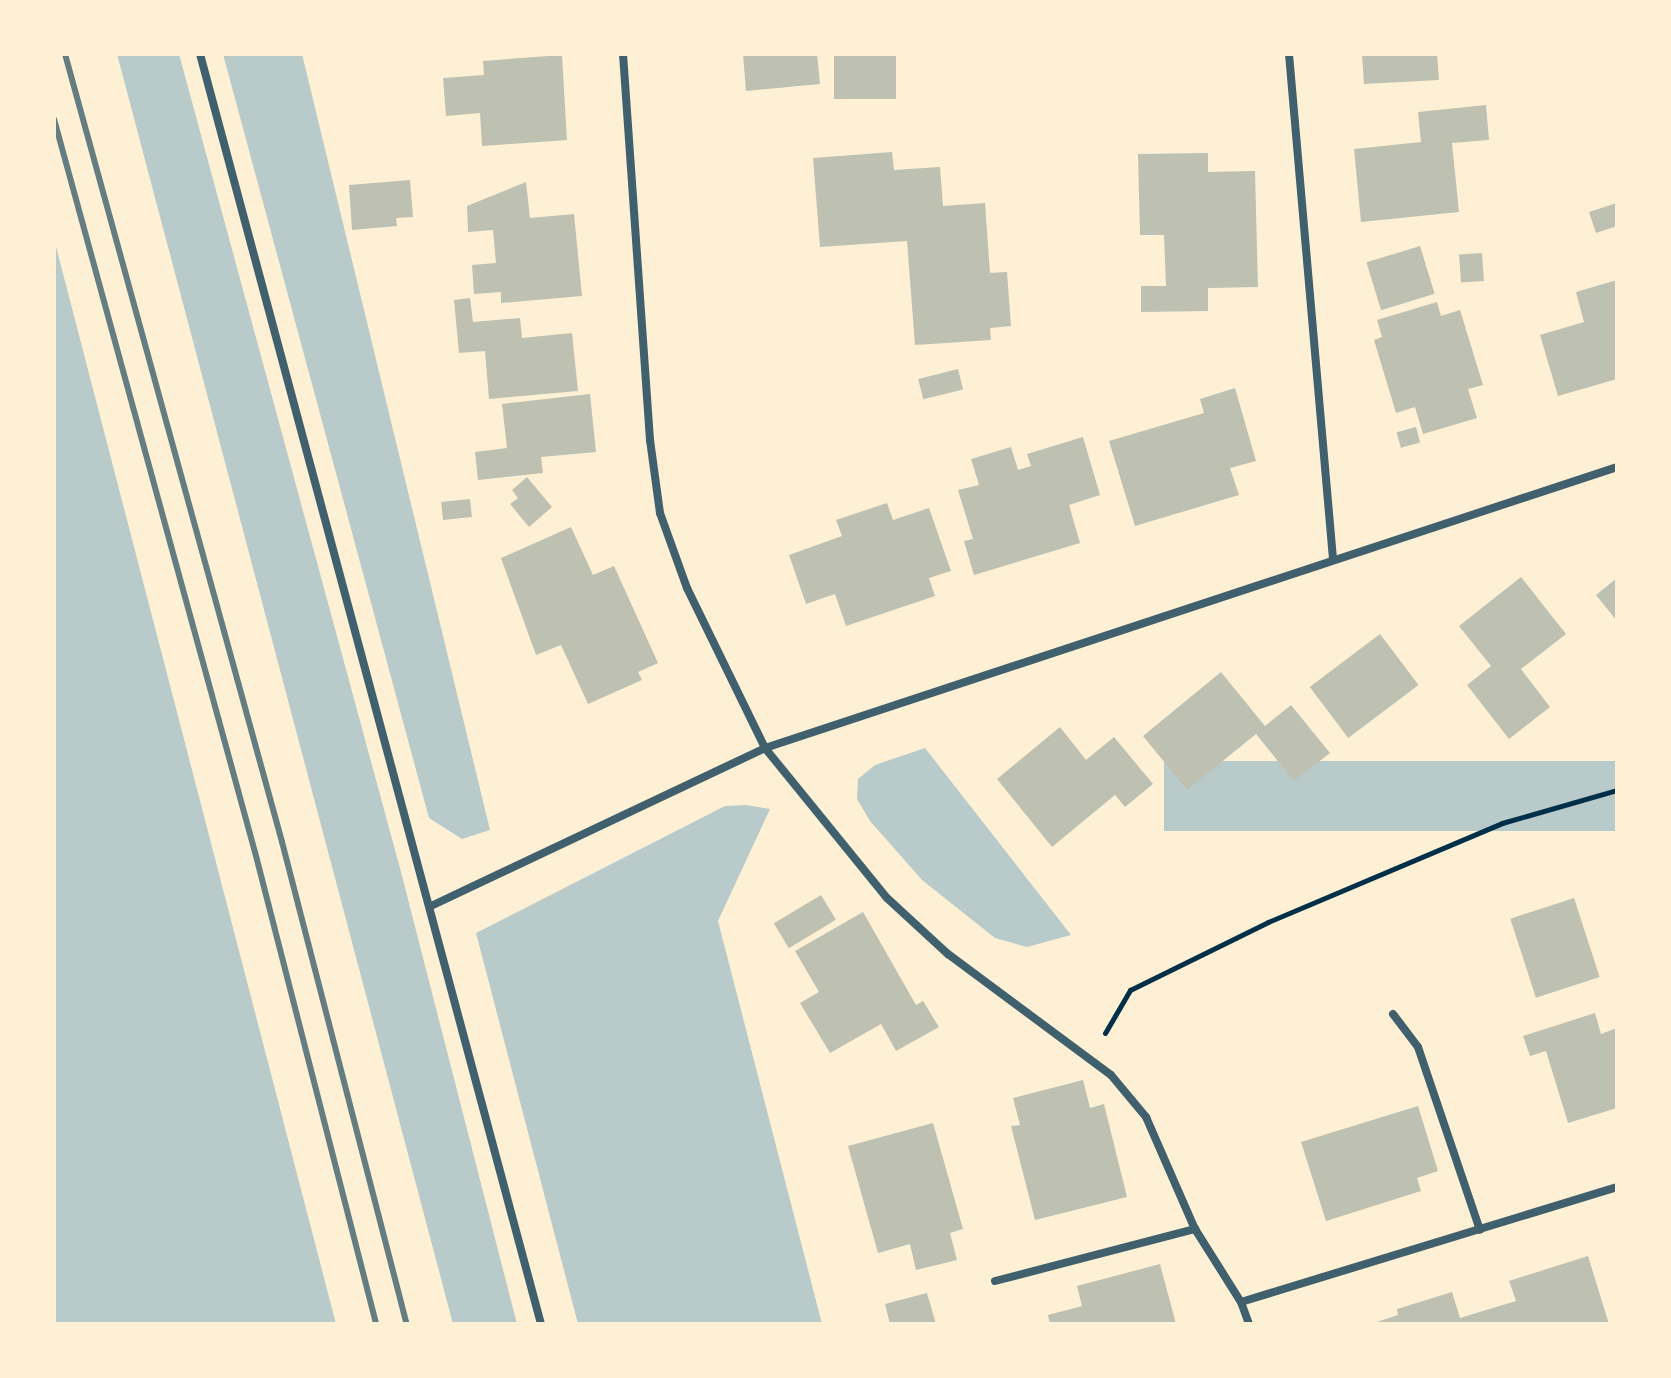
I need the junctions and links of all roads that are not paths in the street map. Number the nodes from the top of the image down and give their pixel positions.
1 (200, 54) edge
2 (623, 54) edge
3 (1289, 54) edge
4 (1617, 467) edge
5 (1333, 559) junction
6 (765, 748) junction
7 (431, 906) junction
8 (1393, 1014) dead end
9 (1617, 1187) edge
10 (1195, 1229) junction
11 (1480, 1230) junction
12 (995, 1281) dead end
13 (1241, 1302) junction
14 (541, 1324) edge
15 (1249, 1324) edge

1 - 7 street
2 - 6 street
3 - 5 street
4 - 5 street
5 - 6 street
6 - 7 street
6 - 10 street
7 - 14 street
8 - 11 street
9 - 11 street
10 - 12 street
10 - 13 street
11 - 13 street
13 - 15 street

